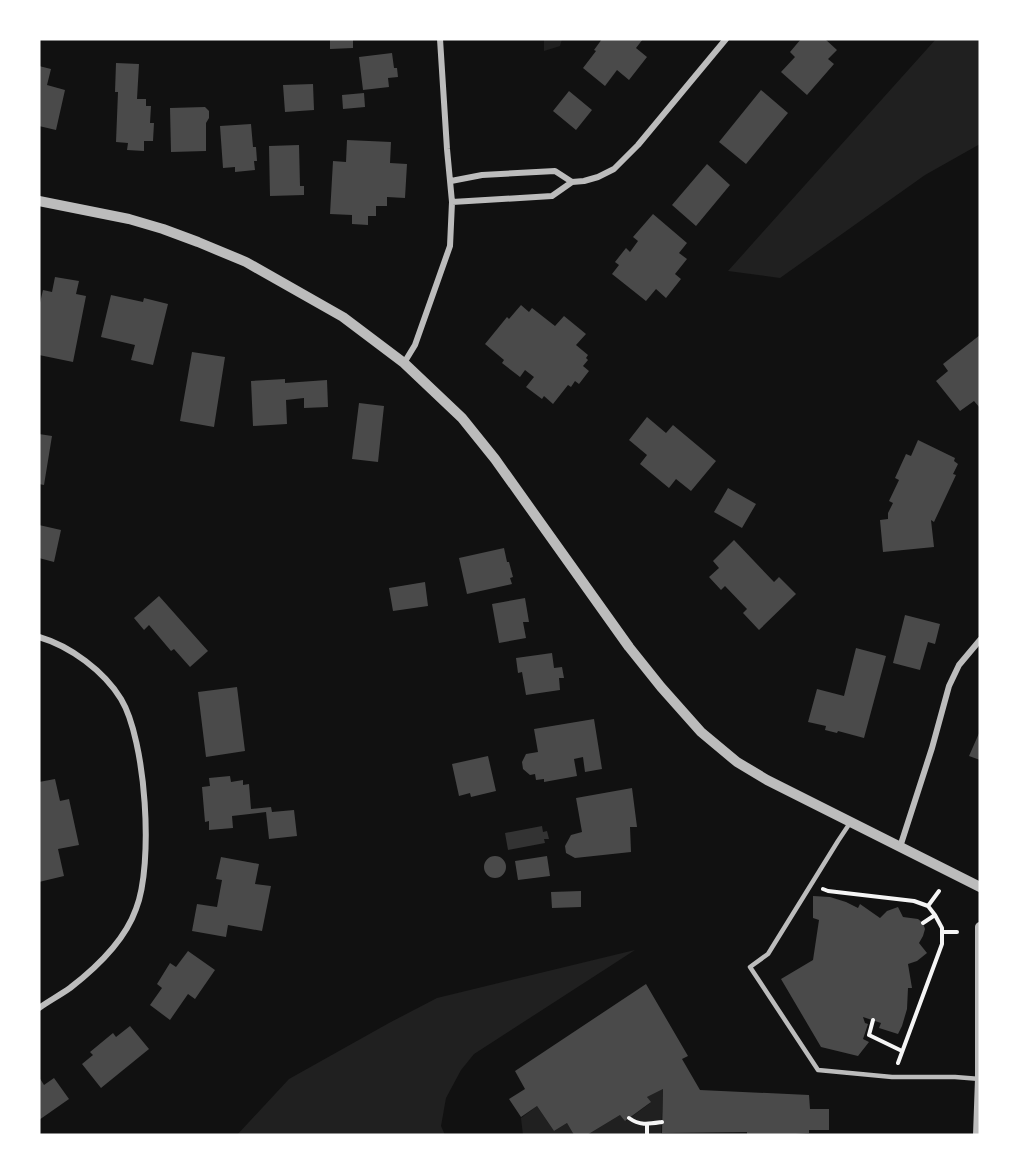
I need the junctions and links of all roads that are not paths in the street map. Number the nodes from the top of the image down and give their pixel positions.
1 (440, 39) edge
2 (726, 39) edge
3 (451, 181) junction
4 (572, 182) junction
5 (39, 201) edge
6 (452, 202) junction
7 (404, 363) junction
8 (39, 637) edge
9 (980, 640) edge
10 (851, 823) junction
11 (900, 848) junction
12 (980, 887) edge
13 (980, 927) edge
14 (39, 1008) edge
15 (980, 1079) edge
16 (978, 1135) edge

1 - 3 street
2 - 4 street
3 - 4 street
3 - 6 street
4 - 6 street
5 - 7 street
6 - 7 street
7 - 10 street
8 - 14 street
9 - 11 street
10 - 11 street
10 - 15 lane
11 - 12 street
13 - 15 street
15 - 16 street

